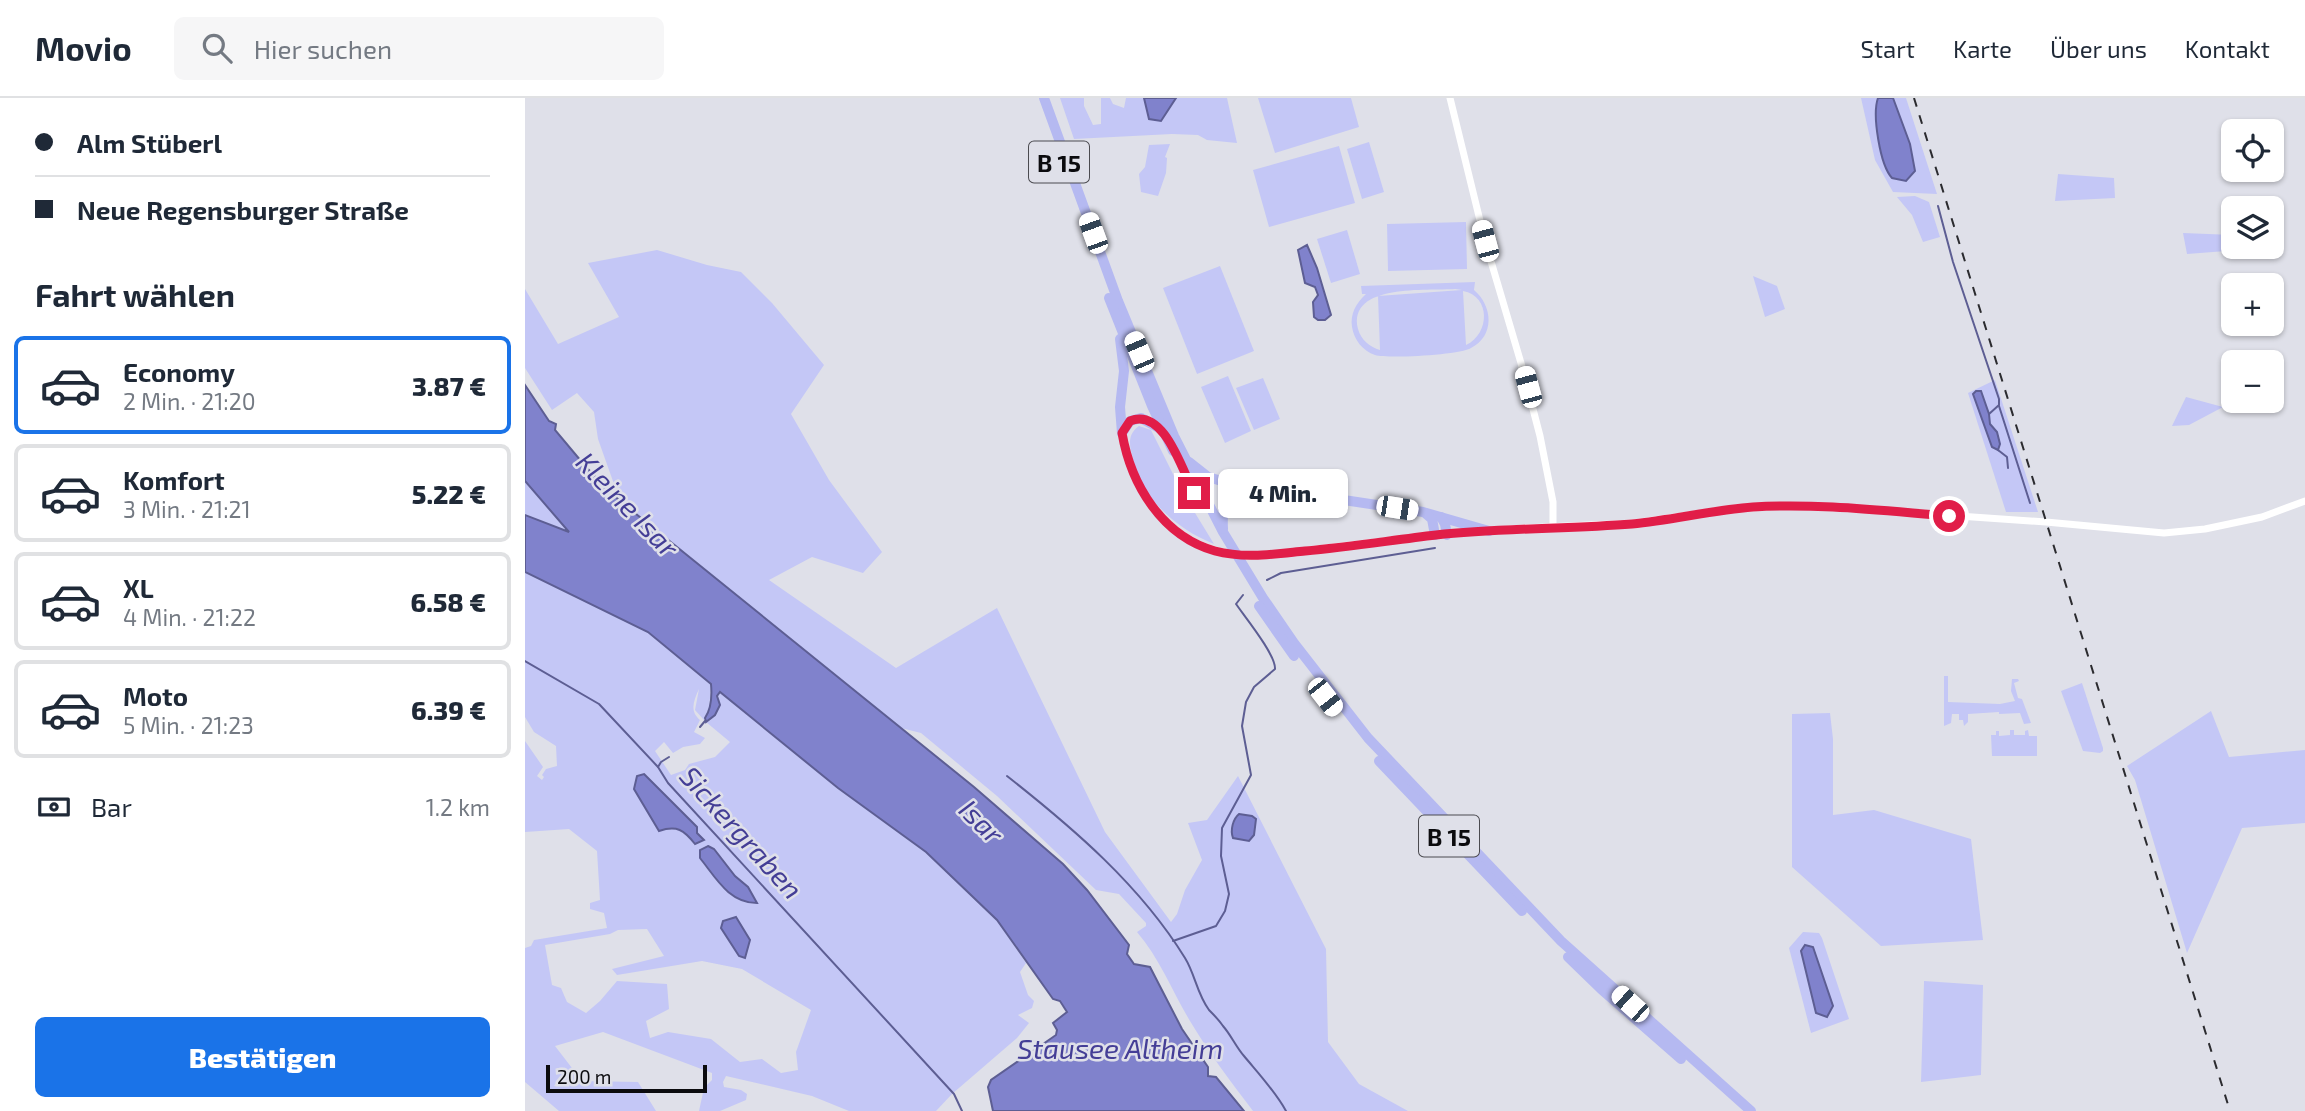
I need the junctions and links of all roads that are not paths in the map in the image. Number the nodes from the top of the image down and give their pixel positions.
1 (1037, 98) edge
2 (1044, 98) edge
3 (1450, 98) edge
4 (1117, 319) junction
5 (1163, 430) junction
6 (1122, 433) junction
7 (1184, 457) junction
8 (1252, 486) junction
9 (2305, 501) edge
10 (1423, 512) junction
11 (1440, 517) junction
12 (1553, 527) junction
13 (1489, 531) junction
14 (1223, 532) junction
15 (1441, 535) junction
16 (1741, 1111) edge
17 (1751, 1111) edge

1 - 4 highway, B 15
2 - 7 highway, B 15
3 - 12 street
4 - 5 highway, B 15
4 - 6 highway
5 - 6 highway
5 - 16 highway, B 15
6 - 15 street
7 - 8 highway
7 - 14 highway, B 15
8 - 10 highway
8 - 14 highway
9 - 12 street
10 - 11 highway
10 - 15 highway
11 - 13 highway
11 - 15 highway
12 - 13 street
13 - 15 street
14 - 17 highway, B 15

